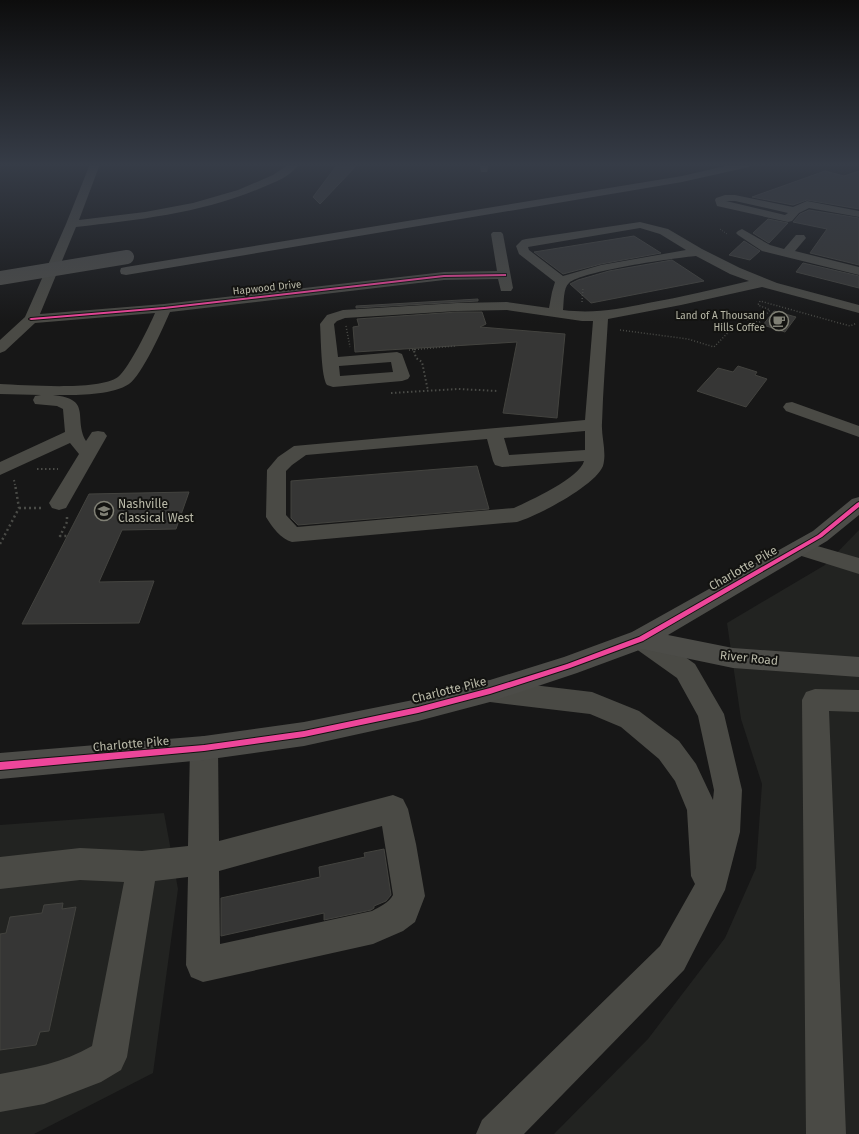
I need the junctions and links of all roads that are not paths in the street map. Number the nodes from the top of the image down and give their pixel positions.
1 (75, 217) edge
2 (139, 217) edge
3 (390, 217) edge
4 (455, 217) edge
5 (72, 224) junction
6 (344, 224) dead end
7 (742, 233) dead end
8 (497, 234) dead end
9 (800, 238) dead end
10 (698, 252) junction
11 (787, 253) junction
12 (131, 256) dead end
13 (859, 271) edge
14 (112, 273) dead end
15 (505, 275) junction
16 (0, 278) edge
17 (562, 281) junction
18 (60, 282) dead end
19 (766, 282) junction
20 (30, 287) dead end
21 (772, 297) dead end
22 (819, 301) junction
23 (859, 301) edge
24 (859, 305) edge
25 (507, 306) junction
26 (164, 308) junction
27 (556, 313) junction
28 (601, 316) junction
29 (857, 317) edge
30 (31, 319) junction
31 (0, 348) edge
32 (330, 362) dead end
33 (108, 388) junction
34 (0, 389) edge
35 (0, 400) edge
36 (66, 403) junction
37 (792, 407) dead end
38 (593, 425) junction
39 (859, 432) edge
40 (74, 434) junction
41 (494, 434) junction
42 (98, 436) dead end
43 (88, 452) junction
44 (595, 455) junction
45 (7, 477) edge
46 (51, 502) road end
47 (859, 504) edge
48 (800, 548) junction
49 (859, 566) edge
50 (641, 639) junction
51 (859, 667) edge
52 (490, 691) junction
53 (859, 701) edge
54 (204, 748) junction
55 (0, 766) edge
56 (204, 860) junction
57 (142, 867) junction
58 (0, 873) edge
59 (708, 890) junction
60 (0, 1093) edge
61 (496, 1134) edge
62 (826, 1134) edge

1 - 5 street
2 - 5 street
3 - 6 highway
4 - 14 highway
5 - 30 street
7 - 11 street
8 - 15 street
9 - 11 street
10 - 17 street
10 - 17 street
10 - 19 street
11 - 13 street
12 - 16 highway, bridge
15 - 25 street
15 - 26 street, Hapwood Drive
17 - 27 street
18 - 20 highway
19 - 22 street
19 - 28 street
21 - 22 street
22 - 23 street
22 - 24 street
22 - 29 street
25 - 27 street
25 - 32 street
26 - 30 street, Hapwood Drive
26 - 33 street
27 - 28 street
28 - 38 street
30 - 31 street
33 - 34 street
33 - 36 street
35 - 36 street
36 - 40 street
37 - 39 street
38 - 41 street
38 - 44 street
40 - 43 street
40 - 45 street
41 - 44 street
41 - 44 street
42 - 43 street
43 - 46 street
47 - 48 main road, Charlotte Pike
48 - 49 street
48 - 50 main road, Charlotte Pike
50 - 51 main road, River Road
50 - 52 main road, Charlotte Pike
50 - 59 street
52 - 54 main road, Charlotte Pike
52 - 59 street
53 - 62 street
54 - 55 main road, Charlotte Pike
54 - 56 street
56 - 56 street
56 - 57 street
57 - 58 street
57 - 60 street
59 - 61 street

